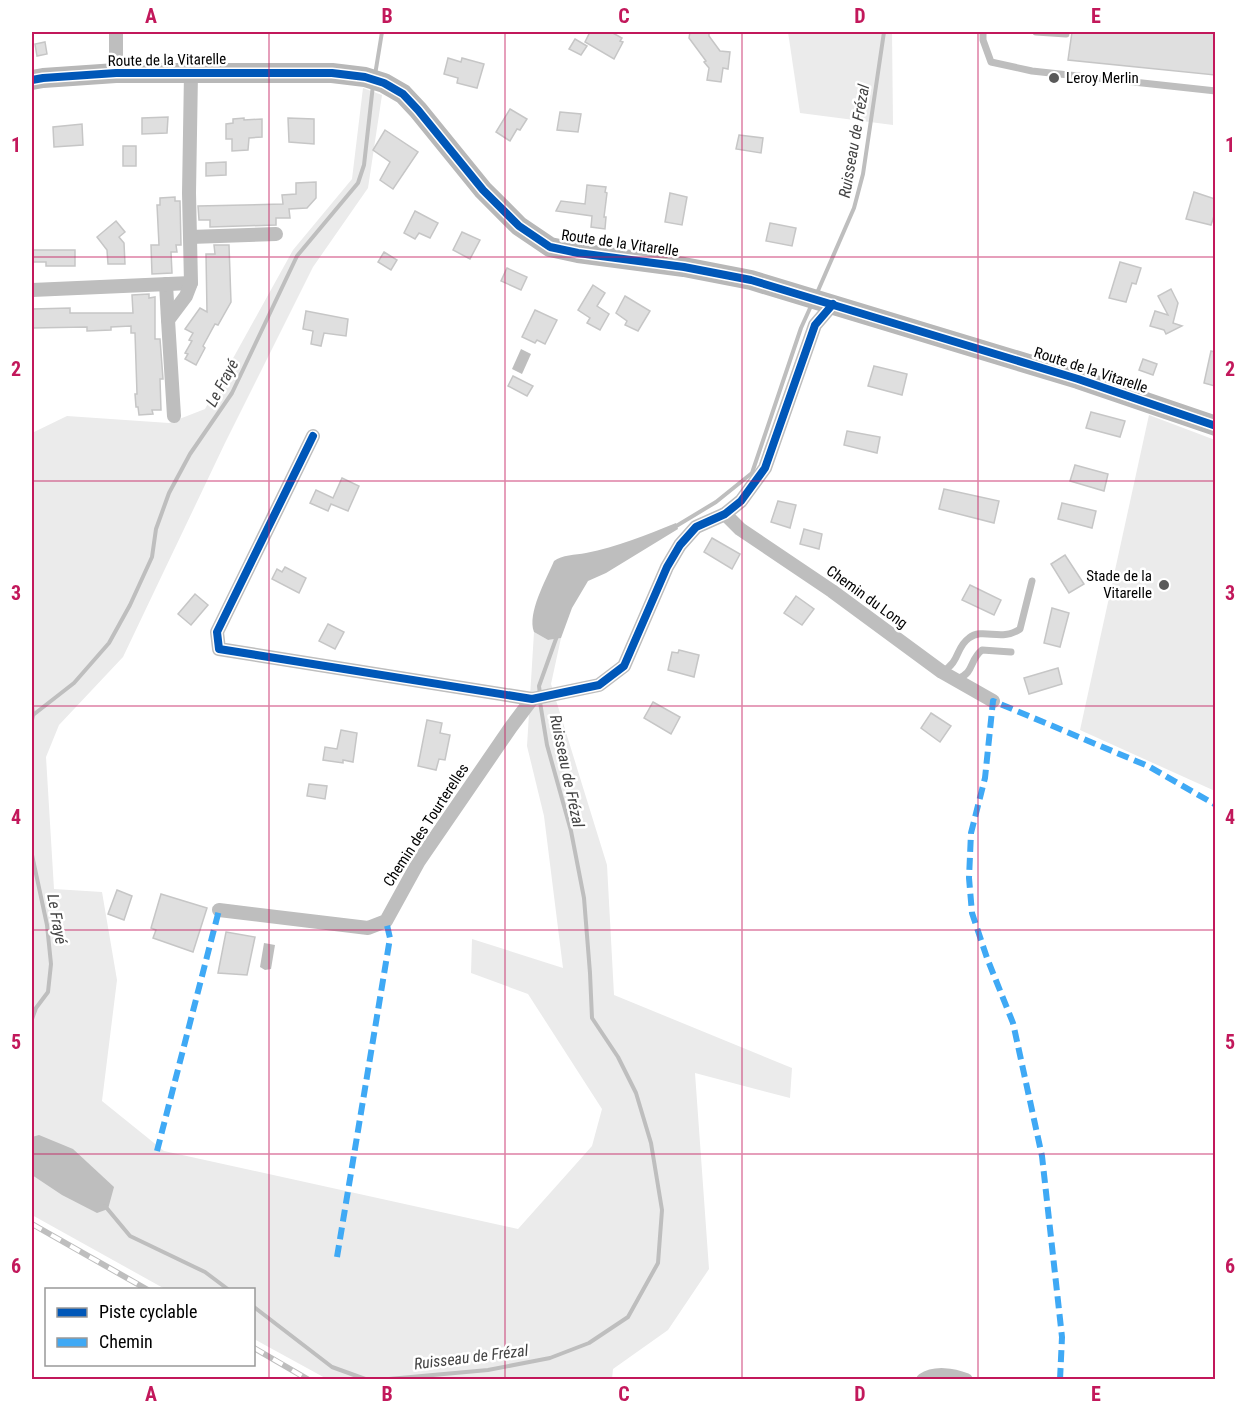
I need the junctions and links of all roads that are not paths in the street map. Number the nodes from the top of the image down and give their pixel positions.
1 (116, 32) edge
2 (983, 32) edge
3 (1036, 32) edge
4 (1066, 32) edge
5 (116, 73) junction
6 (191, 73) junction
7 (32, 80) edge
8 (1215, 91) edge
9 (276, 234) dead end
10 (190, 237) junction
11 (191, 283) junction
12 (166, 284) junction
13 (32, 290) edge
14 (821, 301) junction
15 (168, 320) junction
16 (174, 417) dead end
17 (1215, 426) edge
18 (314, 436) dead end
19 (725, 514) junction
20 (1032, 581) dead end
21 (1011, 652) dead end
22 (942, 672) junction
23 (955, 680) junction
24 (532, 699) junction
25 (993, 701) dead end
26 (219, 910) dead end
27 (923, 1380) edge
28 (966, 1380) edge

1 - 5 street
2 - 8 lane
3 - 4 lane
5 - 6 street, Route de la Vitarelle
5 - 7 street, Route de la Vitarelle
6 - 10 street
6 - 14 street, Route de la Vitarelle
9 - 10 street
10 - 11 street
11 - 12 street
11 - 15 street
12 - 13 street
12 - 15 street
14 - 17 street, Route de la Vitarelle
14 - 19 street
15 - 16 street
18 - 24 street
19 - 22 street, Chemin du Long
19 - 24 street
20 - 22 lane
21 - 23 lane
22 - 23 street, Chemin du Long
23 - 25 street, Chemin du Long
24 - 26 street, Chemin des Tourterelles
27 - 28 street

